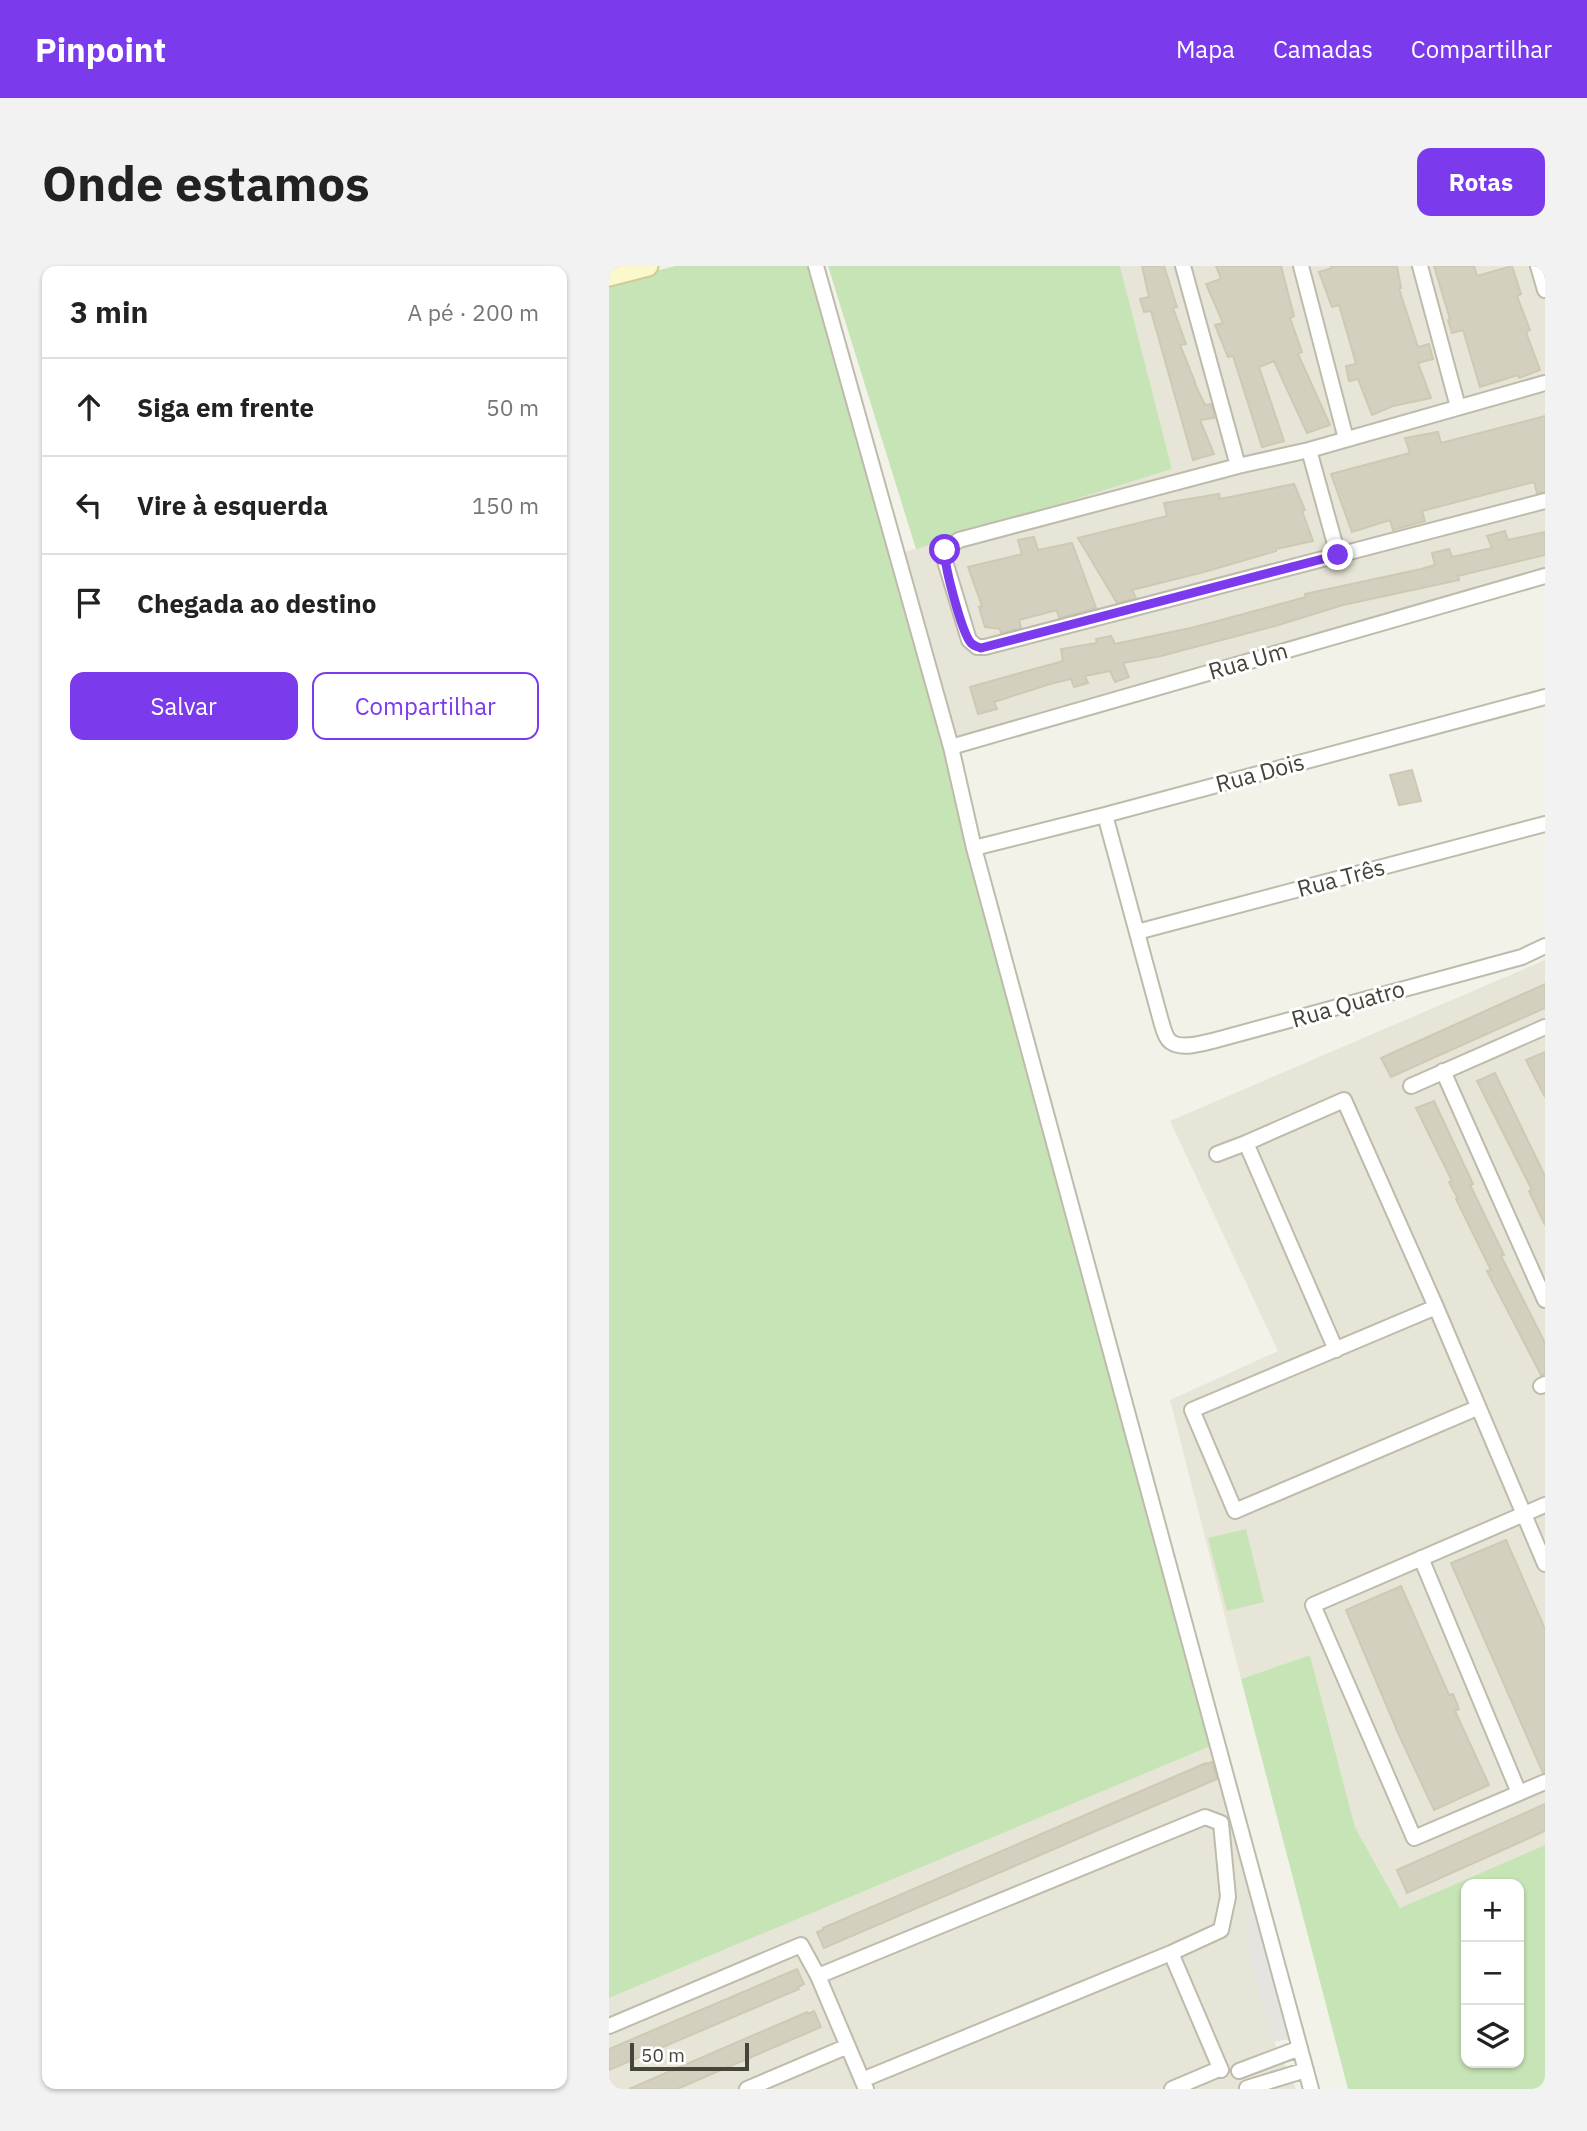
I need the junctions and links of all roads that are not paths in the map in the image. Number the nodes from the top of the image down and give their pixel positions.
1 (648, 266) edge
2 (816, 266) edge
3 (1182, 266) edge
4 (1301, 266) edge
5 (1420, 266) edge
6 (1538, 266) edge
7 (609, 276) edge
8 (1545, 290) edge
9 (1545, 383) edge
10 (1458, 407) junction
11 (1346, 439) junction
12 (1309, 450) junction
13 (1238, 466) junction
14 (1545, 501) edge
15 (1338, 555) junction
16 (1545, 576) edge
17 (1545, 697) edge
18 (951, 747) junction
19 (1105, 815) junction
20 (1545, 824) edge
21 (974, 848) junction
22 (1137, 932) junction
23 (1545, 946) edge
24 (1545, 1027) edge
25 (1443, 1071) junction
26 (1411, 1086) dead end
27 (1246, 1143) junction
28 (1217, 1154) dead end
29 (1545, 1300) edge
30 (1436, 1307) junction
31 (1336, 1350) junction
32 (1477, 1408) junction
33 (1545, 1505) edge
34 (1523, 1514) junction
35 (1420, 1558) junction
36 (1545, 1564) edge
37 (1545, 1782) edge
38 (1519, 1793) junction
39 (1171, 1953) junction
40 (818, 1976) junction
41 (609, 2026) edge
42 (848, 2046) junction
43 (1300, 2048) junction
44 (1221, 2070) junction
45 (1306, 2070) junction
46 (1239, 2071) junction
47 (864, 2085) edge
48 (747, 2089) edge
49 (1172, 2089) edge
50 (1212, 2089) edge
51 (1246, 2089) edge
52 (1311, 2089) edge

1 - 7 main road
2 - 18 street
3 - 13 street
4 - 11 street
5 - 10 street
6 - 8 street
9 - 10 street
10 - 11 street
11 - 12 street
12 - 13 street
12 - 15 street
13 - 15 street
14 - 15 street
16 - 18 street, Rua Um
17 - 19 street, Rua Dois
18 - 21 street
19 - 21 street, Rua Dois
19 - 22 street
20 - 22 street, Rua Três
21 - 43 street
22 - 23 street, Rua Quatro
24 - 25 street
25 - 26 street
25 - 29 street
27 - 28 street
27 - 30 street
27 - 31 street
30 - 31 street
30 - 32 street
31 - 32 street
32 - 34 street
33 - 34 street
34 - 35 street
34 - 36 street
35 - 38 street
35 - 38 street
37 - 38 street
39 - 40 street
39 - 44 street
39 - 47 street
40 - 41 street
40 - 42 street
42 - 47 street
42 - 48 street
43 - 45 street
43 - 46 street
44 - 46 street
44 - 49 street
44 - 50 street
45 - 51 street
45 - 52 street
46 - 51 street

